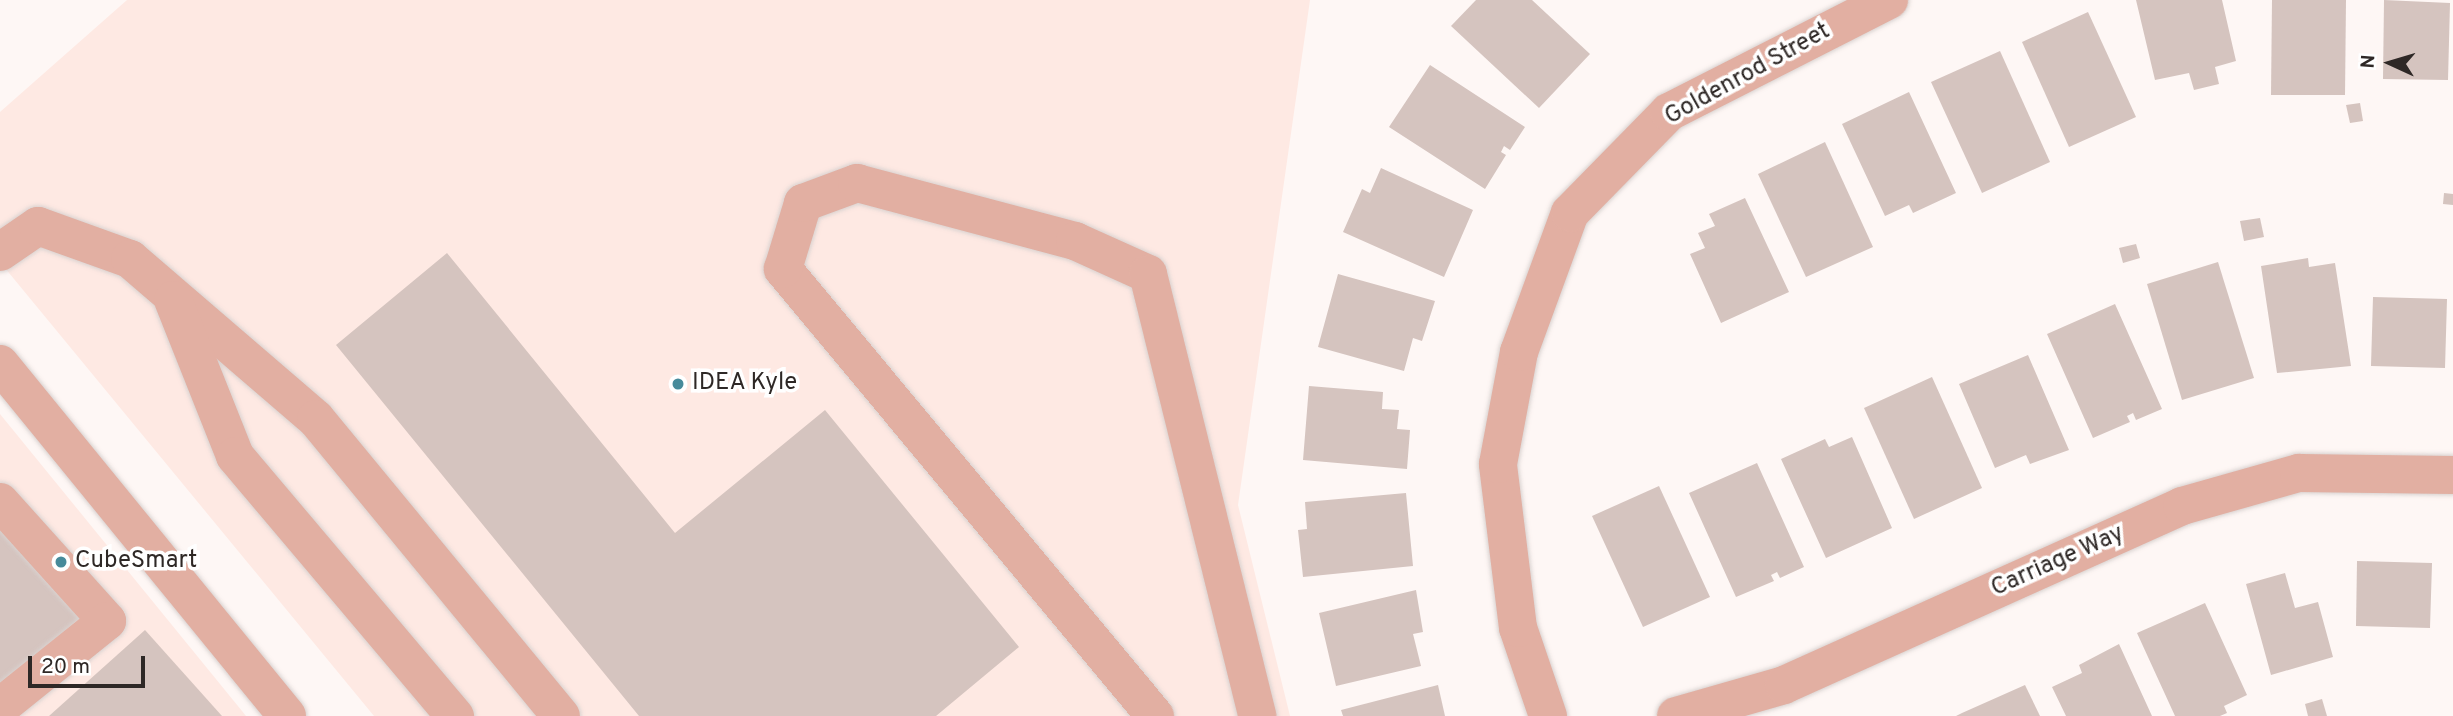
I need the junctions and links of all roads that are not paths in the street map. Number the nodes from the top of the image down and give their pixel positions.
1 (1889, 0) edge
2 (0, 252) edge
3 (171, 295) junction
4 (0, 364) edge
5 (2453, 475) edge
6 (0, 502) edge
7 (0, 707) edge
8 (287, 716) edge
9 (455, 716) edge
10 (561, 716) edge
11 (1155, 716) edge
12 (1257, 716) edge
13 (1548, 716) edge
14 (1676, 716) edge

1 - 13 street, Goldenrod Street
2 - 3 street
3 - 9 street
3 - 10 street
4 - 8 street
5 - 14 street, Carriage Way
6 - 7 street
11 - 12 street

